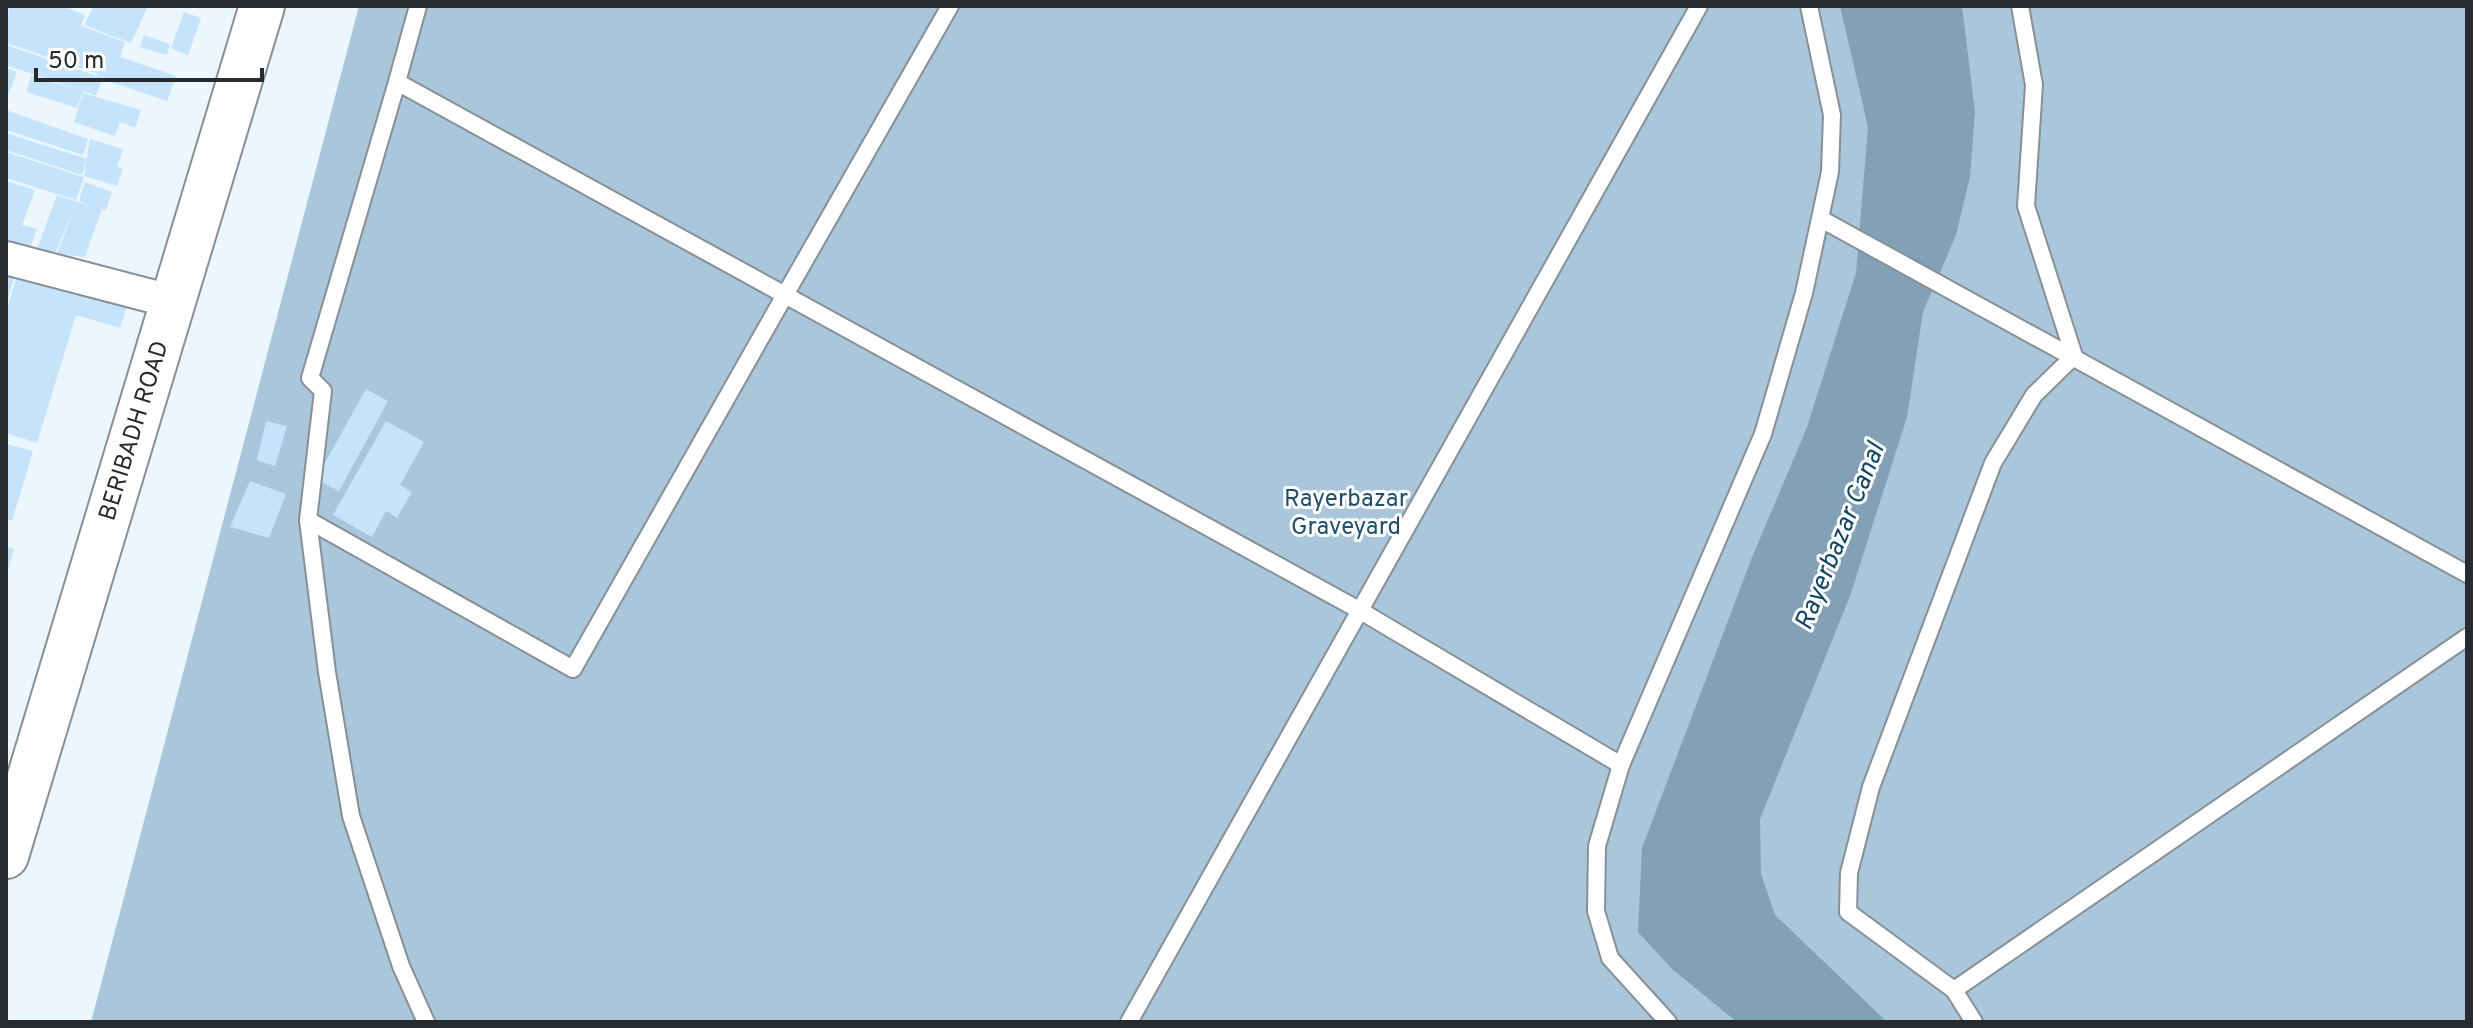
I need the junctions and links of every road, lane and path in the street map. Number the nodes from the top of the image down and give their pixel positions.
1 (262, 6) edge
2 (418, 6) edge
3 (950, 6) edge
4 (1699, 6) edge
5 (1809, 6) edge
6 (2020, 6) edge
7 (397, 82) junction
8 (1821, 219) junction
9 (6, 258) edge
10 (785, 295) junction
11 (174, 302) junction
12 (2074, 356) junction
13 (308, 520) junction
14 (2467, 574) edge
15 (1359, 610) junction
16 (2467, 637) edge
17 (1621, 765) junction
18 (6, 856) edge
19 (1954, 990) junction
20 (426, 1022) edge
21 (1129, 1022) edge
22 (1668, 1022) edge
23 (1974, 1022) edge

1 - 11 highway, BERIBADH ROAD
2 - 7 lane
3 - 10 lane
4 - 15 lane
5 - 8 lane
6 - 12 lane
7 - 10 lane
7 - 13 lane
8 - 12 lane
8 - 17 lane
9 - 11 street
10 - 13 lane
10 - 15 lane
11 - 18 highway, BERIBADH ROAD
12 - 14 lane
12 - 19 lane
13 - 20 lane
15 - 17 lane
15 - 21 lane
16 - 19 lane
17 - 22 lane
19 - 23 lane

